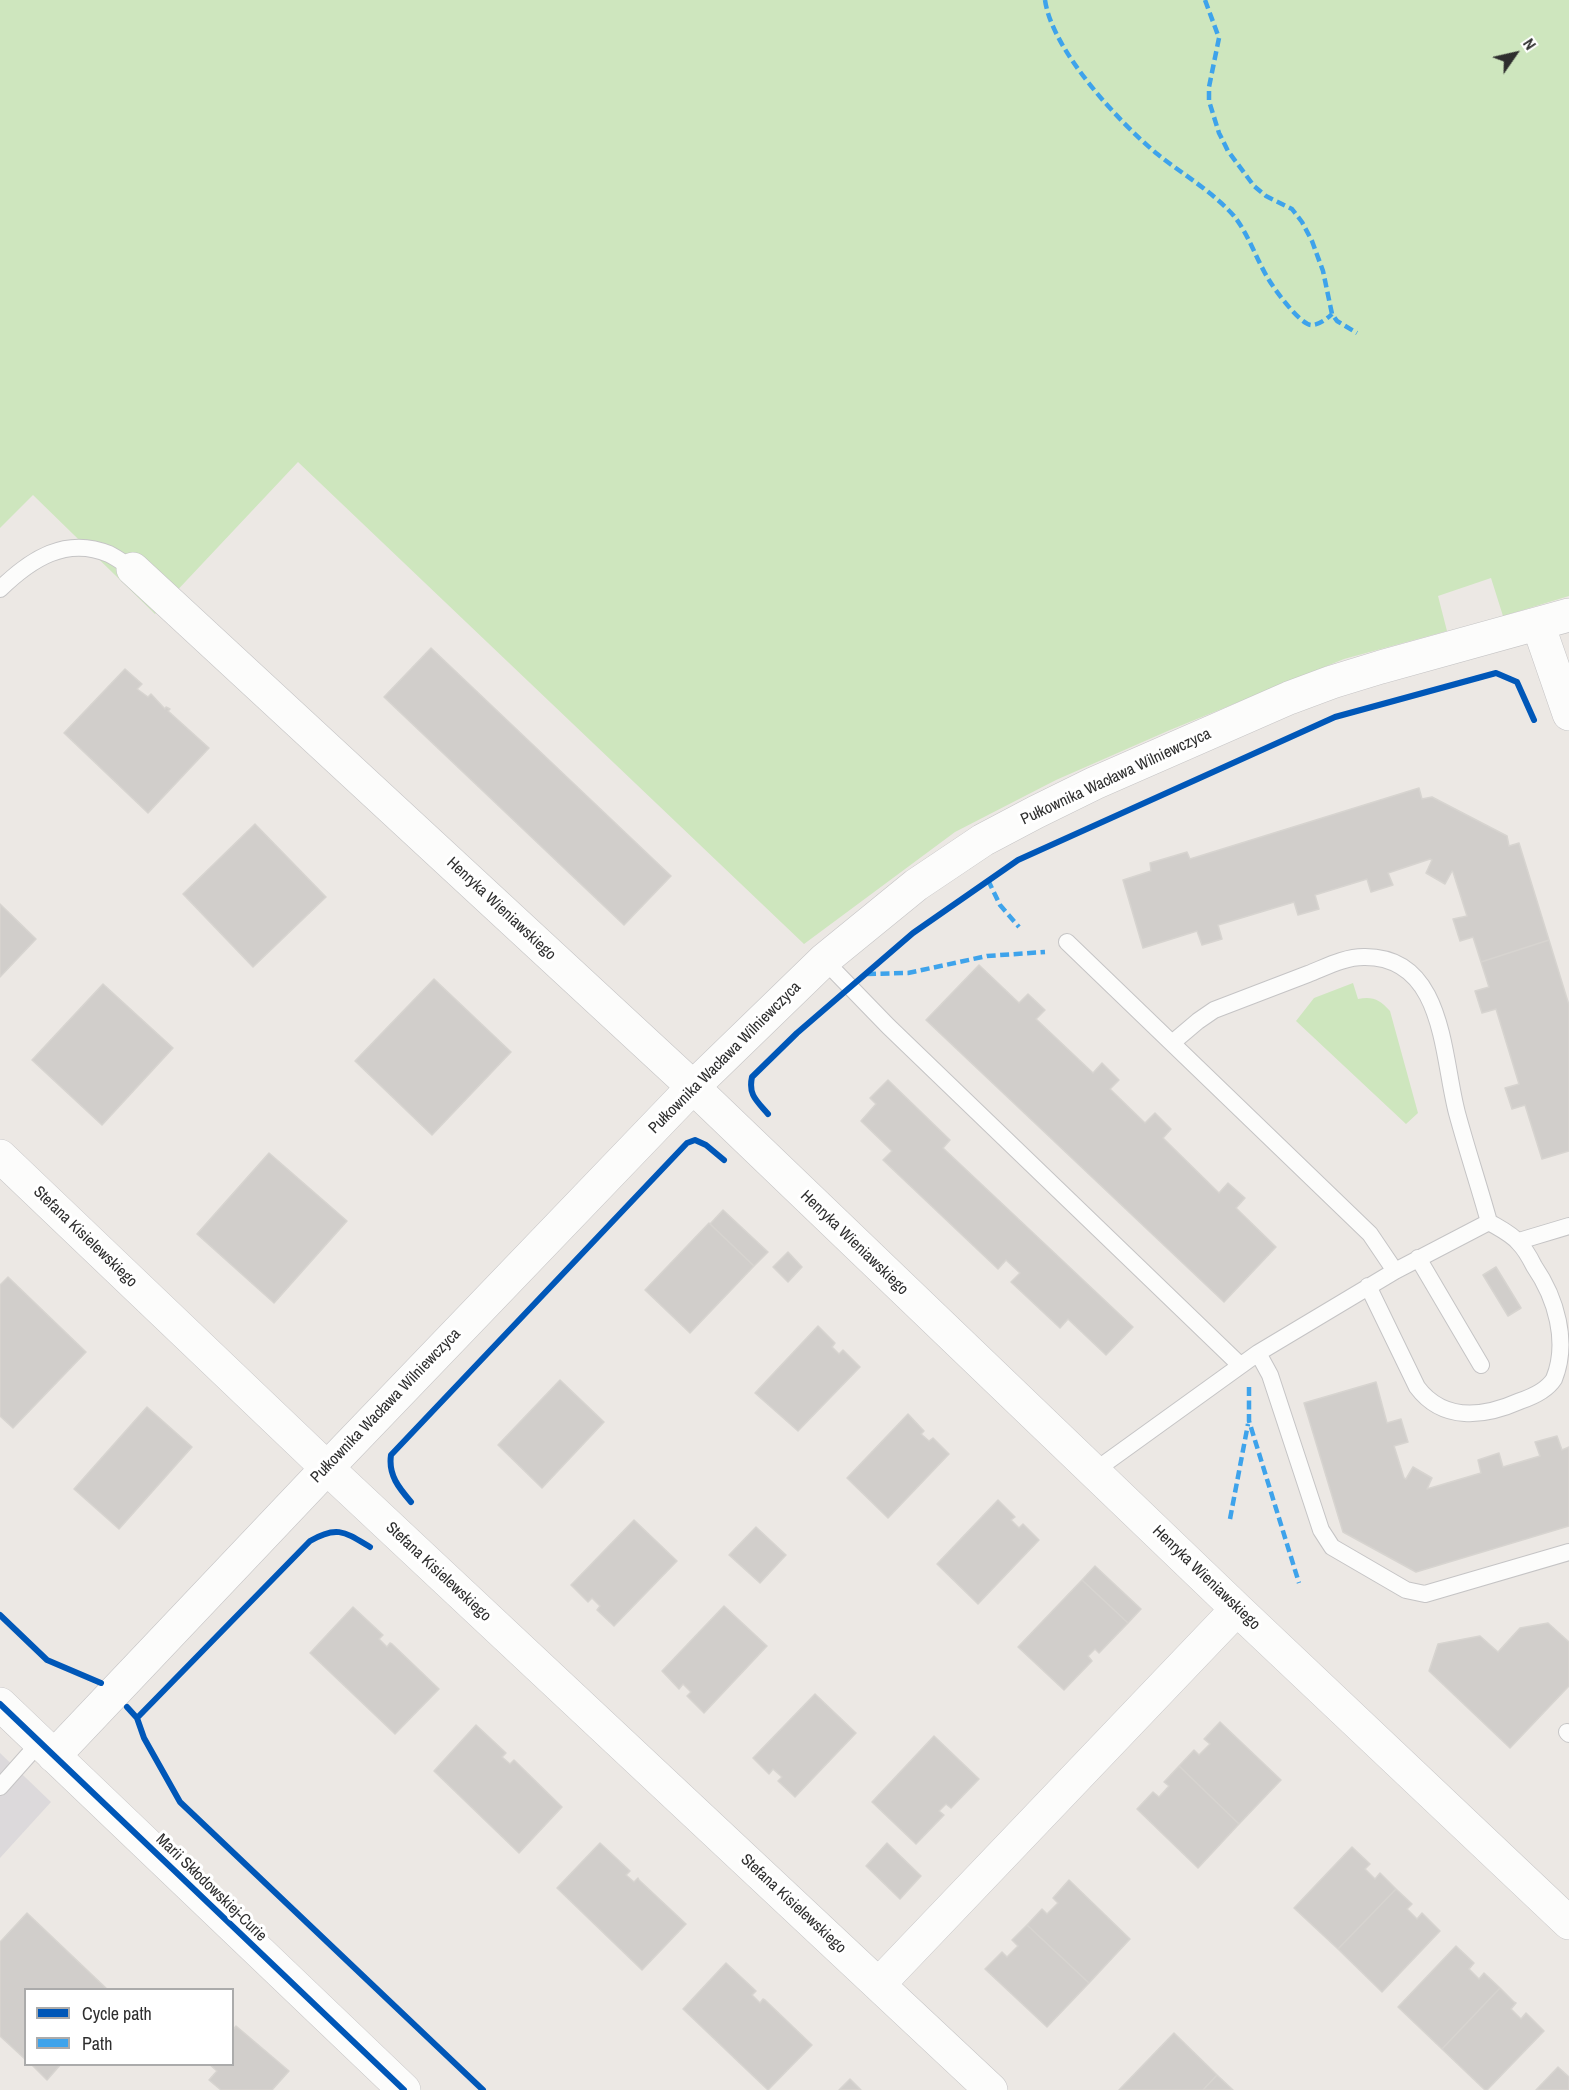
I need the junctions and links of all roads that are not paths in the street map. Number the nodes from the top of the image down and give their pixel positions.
1 (133, 569) joint
2 (0, 589) edge
3 (1569, 615) edge
4 (1538, 624) junction
5 (1569, 714) edge
6 (1067, 942) dead end
7 (824, 960) junction
8 (1172, 1043) junction
9 (693, 1087) junction
10 (0, 1156) edge
11 (1489, 1222) junction
12 (1569, 1226) edge
13 (1519, 1241) junction
14 (1418, 1258) junction
15 (1395, 1271) junction
16 (1368, 1286) junction
17 (1258, 1353) junction
18 (1240, 1365) junction
19 (1481, 1365) dead end
20 (327, 1468) junction
21 (1093, 1472) junction
22 (1569, 1552) edge
23 (1237, 1609) junction
24 (0, 1704) edge
25 (47, 1749) junction
26 (0, 1786) edge
27 (1569, 1923) edge
28 (879, 1984) junction
29 (404, 2090) edge
30 (991, 2090) edge

1 - 2 lane
1 - 9 street, Henryka Wieniawskiego
3 - 4 street, Pułkownika Wacława Wilniewczyca
4 - 5 street
4 - 7 street, Pułkownika Wacława Wilniewczyca
6 - 8 lane
7 - 9 street, Pułkownika Wacława Wilniewczyca
7 - 18 lane
8 - 11 lane
8 - 15 lane
9 - 20 street, Pułkownika Wacława Wilniewczyca
9 - 21 street, Henryka Wieniawskiego
10 - 20 street, Stefana Kisielewskiego
11 - 13 lane
11 - 14 lane
12 - 13 lane
13 - 16 lane
14 - 15 lane
14 - 19 lane
15 - 16 lane
16 - 17 lane
17 - 18 lane
17 - 22 lane
18 - 21 lane
20 - 25 street, Pułkownika Wacława Wilniewczyca
20 - 28 street, Stefana Kisielewskiego
21 - 23 street, Henryka Wieniawskiego
23 - 27 street, Henryka Wieniawskiego
23 - 28 street
24 - 25 street, Marii Skłodowskiej-Curie
25 - 26 lane
25 - 29 street, Marii Skłodowskiej-Curie
28 - 30 street, Stefana Kisielewskiego

